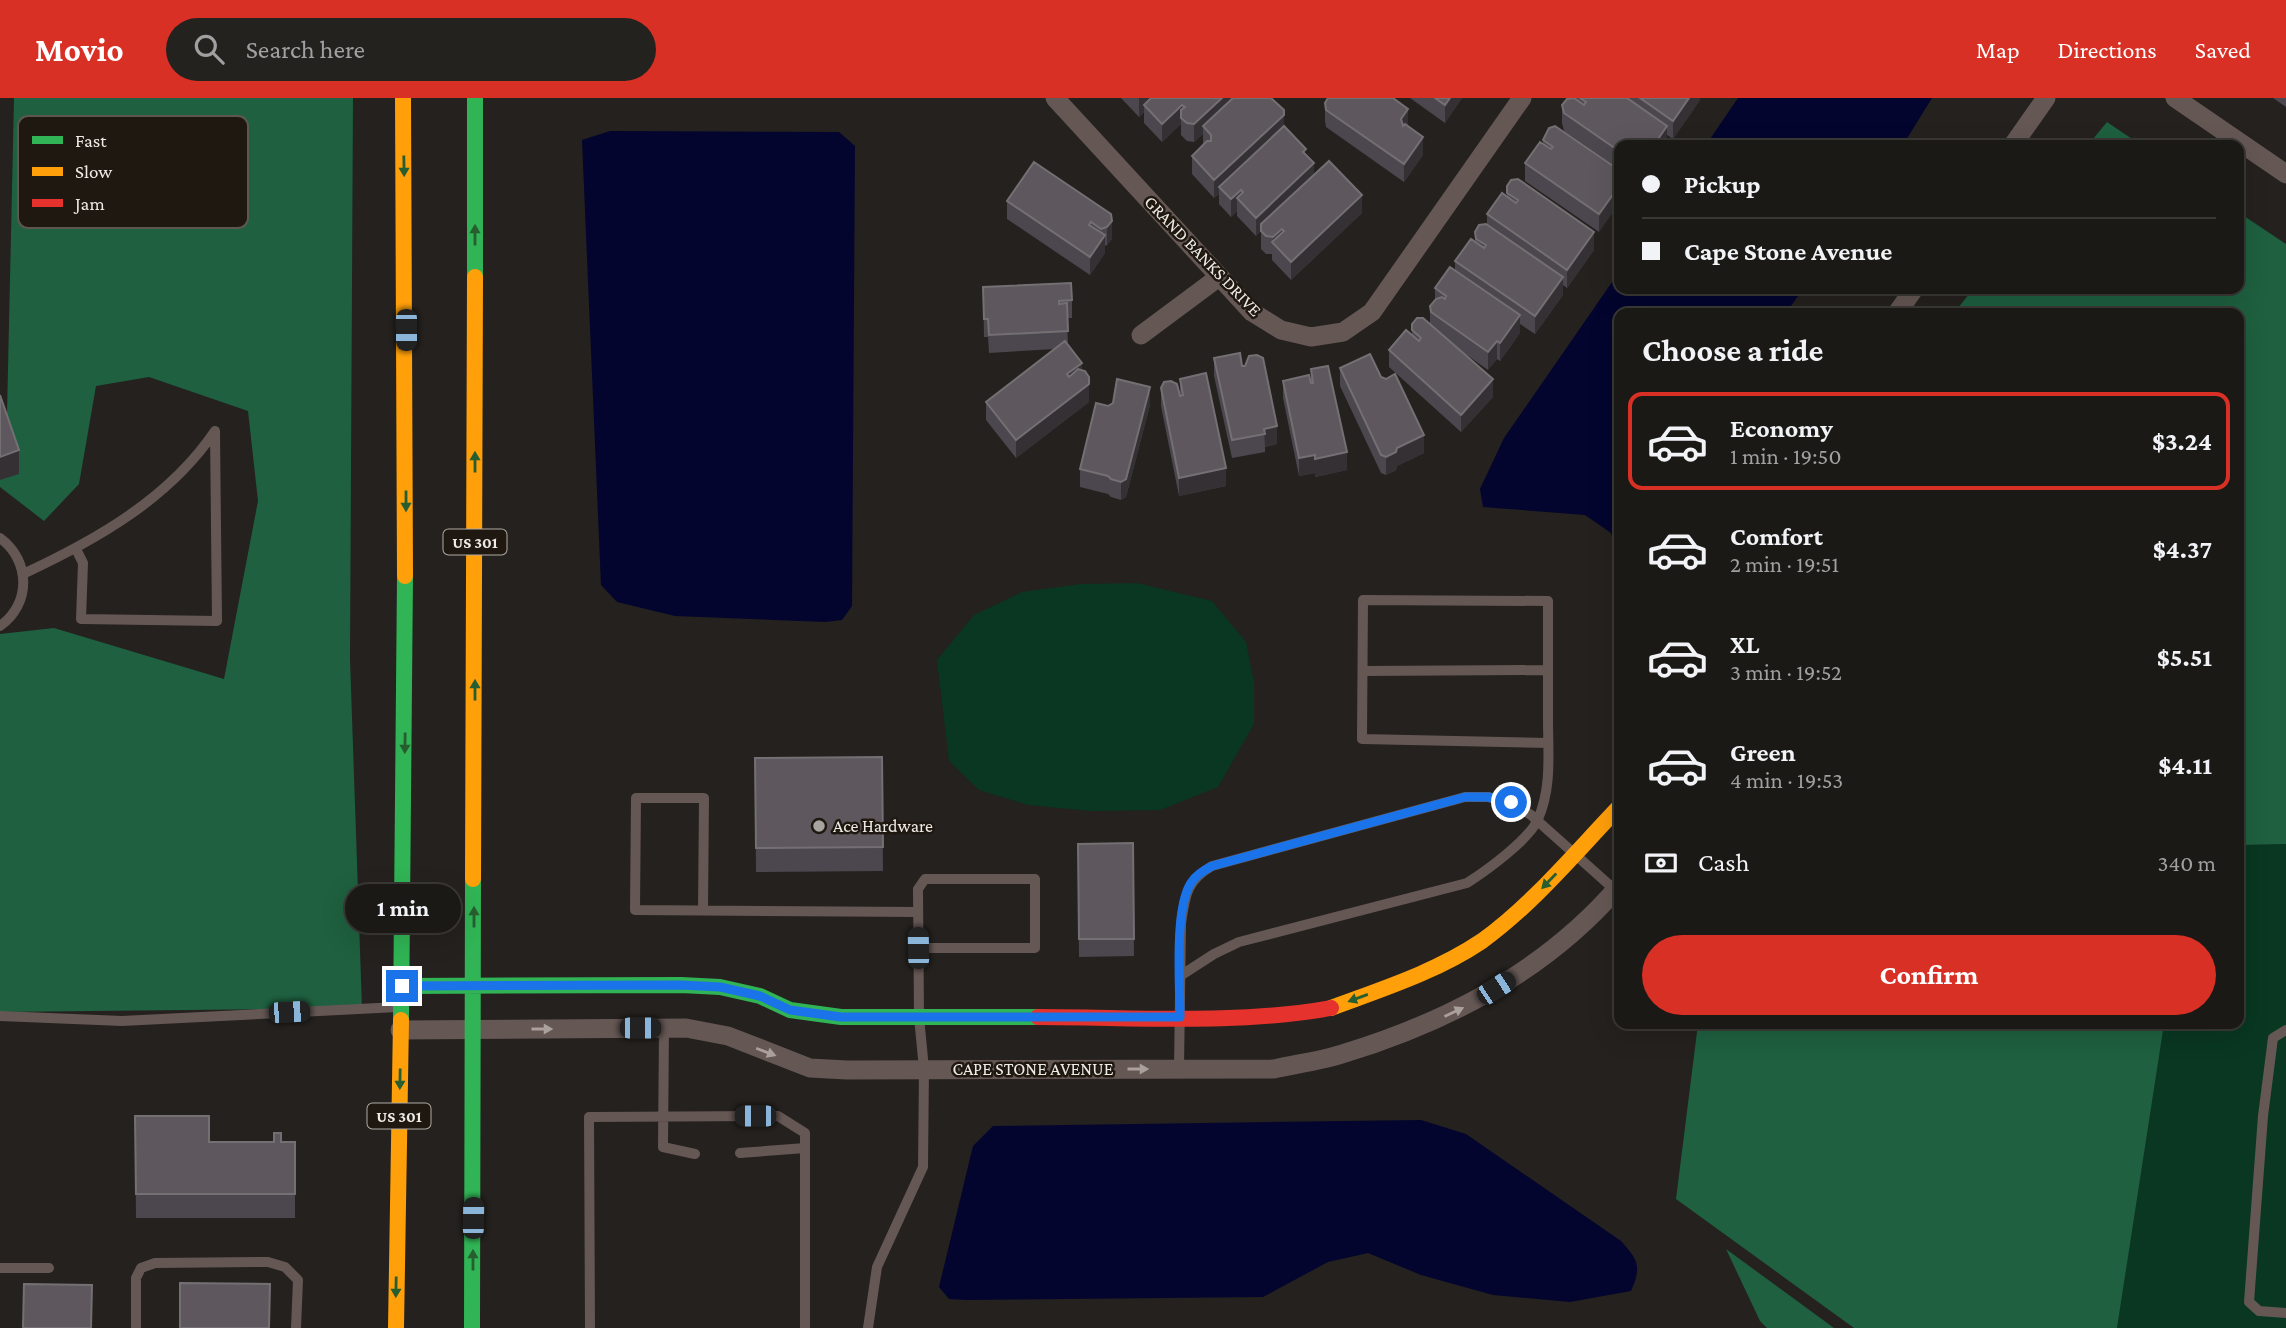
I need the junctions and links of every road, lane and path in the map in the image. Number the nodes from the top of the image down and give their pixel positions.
1 (403, 98) edge
2 (475, 98) edge
3 (1055, 98) edge
4 (1522, 98) edge
5 (2046, 98) edge
6 (2175, 98) edge
7 (2017, 140) edge
8 (2237, 140) edge
9 (2244, 145) edge
10 (2286, 173) edge
11 (1219, 277) junction
12 (1141, 335) dead end
13 (0, 538) edge
14 (76, 549) junction
15 (23, 574) junction
16 (0, 626) edge
17 (1548, 670) junction
18 (1363, 671) junction
19 (1548, 743) junction
20 (1614, 812) edge
21 (1538, 822) junction
22 (1574, 855) junction
23 (1614, 886) edge
24 (1614, 891) edge
25 (703, 910) junction
26 (918, 912) junction
27 (918, 948) junction
28 (1180, 976) junction
29 (474, 985) junction
30 (402, 986) junction
31 (401, 1007) junction
32 (0, 1016) edge
33 (919, 1017) junction
34 (1180, 1017) junction
35 (664, 1028) junction
36 (474, 1029) junction
37 (400, 1030) junction
38 (2286, 1030) edge
39 (924, 1069) junction
40 (1179, 1069) junction
41 (663, 1115) junction
42 (805, 1148) junction
43 (740, 1153) dead end
44 (695, 1154) dead end
45 (0, 1268) edge
46 (49, 1268) dead end
47 (2286, 1313) edge
48 (136, 1328) edge
49 (296, 1328) edge
50 (396, 1328) edge
51 (472, 1328) edge
52 (590, 1328) edge
53 (804, 1328) edge
54 (867, 1328) edge

1 -> 30 main road, US 301
29 -> 2 main road, US 301
3 - 11 street, GRAND BANKS DRIVE
4 - 11 street, GRAND BANKS DRIVE
5 - 7 street
6 - 8 street
9 - 10 street
11 - 12 street
13 - 15 lane
14 - 14 lane
14 - 15 lane
15 - 16 lane
17 - 18 lane
17 - 18 lane
17 - 19 lane
18 - 19 lane
19 - 21 lane
20 - 22 main road
21 - 22 lane
21 - 28 lane
21 - 28 lane
22 - 23 lane
22 -> 34 main road
40 -> 24 street, CAPE STONE AVENUE
25 - 25 lane
25 - 26 lane
26 - 27 lane
26 - 27 lane
27 - 33 lane
28 - 34 lane
29 - 30 main road
29 - 33 main road
29 - 36 main road, US 301
30 - 31 main road, US 301
31 - 32 lane
31 - 37 main road, US 301
33 - 34 main road
33 - 39 lane
34 - 40 lane
36 -> 35 street, CAPE STONE AVENUE
35 -> 39 street, CAPE STONE AVENUE
35 - 41 lane
36 - 37 street, CAPE STONE AVENUE
51 -> 36 main road, US 301
37 -> 50 main road, US 301
38 - 47 lane
39 -> 40 street, CAPE STONE AVENUE
39 - 54 lane
41 - 42 lane
41 - 44 lane
41 - 52 lane
42 - 43 lane
42 - 53 lane
45 - 46 lane
48 - 49 lane

